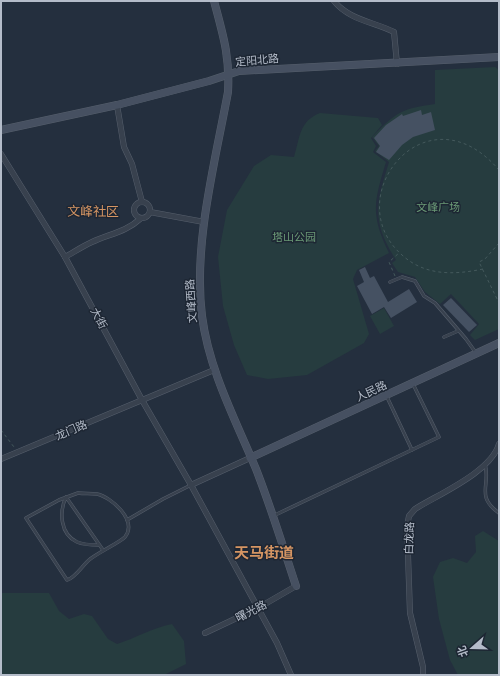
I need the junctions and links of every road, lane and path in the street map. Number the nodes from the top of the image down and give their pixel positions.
1 (214, 1) edge
2 (334, 1) edge
3 (499, 58) edge
4 (397, 64) junction
5 (229, 74) junction
6 (117, 105) junction
7 (1, 130) edge
8 (1, 154) edge
9 (499, 170) edge
10 (142, 202) junction
11 (150, 212) junction
12 (140, 219) junction
13 (204, 222) junction
14 (499, 243) edge
15 (400, 253) junction
16 (65, 257) junction
17 (483, 269) junction
18 (397, 279) junction
19 (390, 282) dead end
20 (499, 303) edge
21 (458, 330) junction
22 (444, 337) dead end
23 (499, 343) edge
24 (476, 354) junction
25 (214, 370) junction
26 (413, 384) junction
27 (386, 396) junction
28 (142, 400) junction
29 (1, 430) edge
30 (499, 444) edge
31 (412, 450) junction
32 (18, 452) junction
33 (250, 458) junction
34 (1, 459) edge
35 (485, 464) junction
36 (191, 485) junction
37 (66, 497) junction
38 (499, 513) edge
39 (273, 516) junction
40 (127, 520) junction
41 (100, 545) junction
42 (103, 550) junction
43 (296, 586) joint
44 (258, 608) junction
45 (205, 633) dead end
46 (291, 675) edge
47 (423, 675) edge

1 - 5 street, 文峰西路
2 - 4 street
3 - 4 street, 定阳北路
4 - 5 street, 定阳北路
5 - 6 street, 定阳北路
5 - 13 street, 文峰西路
6 - 7 street, 定阳北路
6 - 10 street
8 - 16 street, 大街
9 - 15 path
10 - 11 street
10 - 12 street
11 - 12 street
11 - 13 street
12 - 16 street
13 - 25 street, 文峰西路
14 - 17 path
15 - 17 path
15 - 18 path
16 - 28 street, 大街
17 - 20 path
18 - 19 lane
18 - 21 lane
21 - 22 lane
21 - 24 lane
23 - 24 street, 人民路
24 - 26 street, 人民路
25 - 28 street, 龙门路
25 - 33 street, 文峰西路
26 - 27 street, 人民路
26 - 31 lane
27 - 31 lane
27 - 33 street, 人民路
28 - 32 street, 龙门路
28 - 36 street, 大街
29 - 32 path
30 - 35 street, 白龙路
31 - 39 lane
32 - 34 street, 龙门路
33 - 36 street
33 - 39 street, 文峰西路
35 - 38 lane
35 - 47 street, 白龙路
36 - 40 lane
36 - 44 street, 大街
37 - 40 lane
37 - 41 lane
37 - 41 lane
37 - 42 lane
39 - 43 street, 文峰西路
40 - 42 lane
41 - 42 lane
43 - 44 street, 曙光路
44 - 45 street, 曙光路
44 - 46 street, 大街

